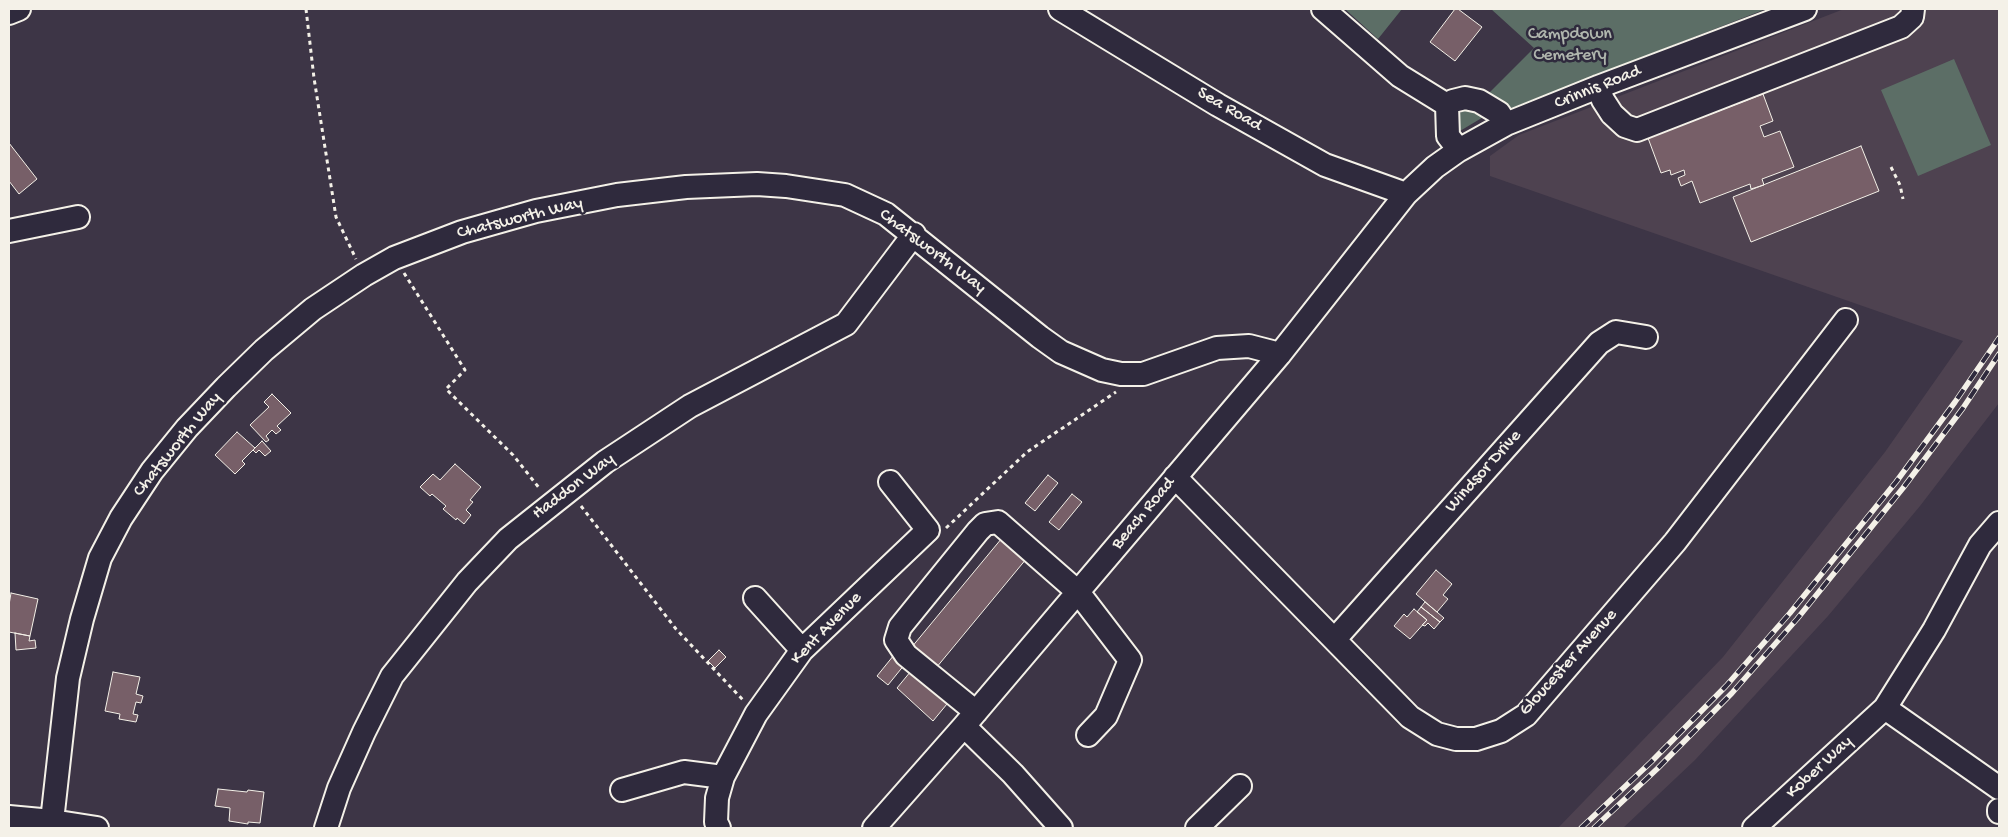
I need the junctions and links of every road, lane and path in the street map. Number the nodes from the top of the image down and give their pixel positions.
1 (19, 9) edge
2 (306, 9) edge
3 (1060, 9) edge
4 (1323, 9) edge
5 (1805, 9) edge
6 (1912, 9) edge
7 (9, 13) edge
8 (1598, 87) junction
9 (1453, 101) dead end
10 (1506, 124) junction
11 (1459, 150) junction
12 (1891, 167) dead end
13 (1406, 194) junction
14 (1904, 199) dead end
15 (78, 217) dead end
16 (9, 231) edge
17 (914, 234) junction
18 (394, 258) junction
19 (364, 275) junction
20 (1846, 320) dead end
21 (1646, 337) dead end
22 (1280, 354) junction
23 (1143, 374) junction
24 (1176, 477) junction
25 (890, 482) dead end
26 (568, 489) junction
27 (550, 503) junction
28 (1999, 523) edge
29 (928, 530) junction
30 (1078, 592) junction
31 (755, 598) dead end
32 (1335, 639) junction
33 (802, 650) junction
34 (1885, 708) junction
35 (756, 714) junction
36 (970, 719) junction
37 (1088, 735) dead end
38 (723, 778) junction
39 (1240, 786) dead end
40 (1999, 788) edge
41 (622, 790) dead end
42 (9, 817) edge
43 (52, 821) junction
44 (97, 828) edge
45 (326, 828) edge
46 (719, 828) edge
47 (874, 828) edge
48 (1061, 828) edge
49 (1197, 828) edge
50 (1754, 828) edge

1 - 7 street
2 - 19 path
3 - 13 street, Sea Road
4 - 11 street
5 - 8 street, Crinnis Road
6 - 8 street
8 - 10 street, Crinnis Road
9 - 10 street
10 - 11 street, Crinnis Road
11 - 13 street, Crinnis Road
12 - 14 path
13 - 22 street, Beach Road
15 - 16 street
17 - 18 street, Chatsworth Way
17 - 23 street, Chatsworth Way
17 - 26 street, Haddon Way
18 - 19 street, Chatsworth Way
18 - 27 path
19 - 43 street, Chatsworth Way
20 - 32 street, Gloucester Avenue
21 - 32 street, Windsor Drive
22 - 23 street, Chatsworth Way
22 - 24 street, Beach Road
23 - 29 path
24 - 30 street, Beach Road
24 - 32 street, Gloucester Avenue
25 - 29 street
26 - 27 street, Haddon Way
26 - 35 path
27 - 45 street, Haddon Way
28 - 34 street, Kober Way
29 - 33 street, Kent Avenue
30 - 36 street, Beach Road
30 - 36 street
30 - 37 street
31 - 33 street
33 - 35 street, Kent Avenue
34 - 40 street
34 - 50 street, Kober Way
35 - 38 street, Kent Avenue
36 - 47 street, Beach Road
36 - 48 street
38 - 41 street
38 - 46 street, Kent Avenue
39 - 49 street
42 - 43 street
43 - 44 street

